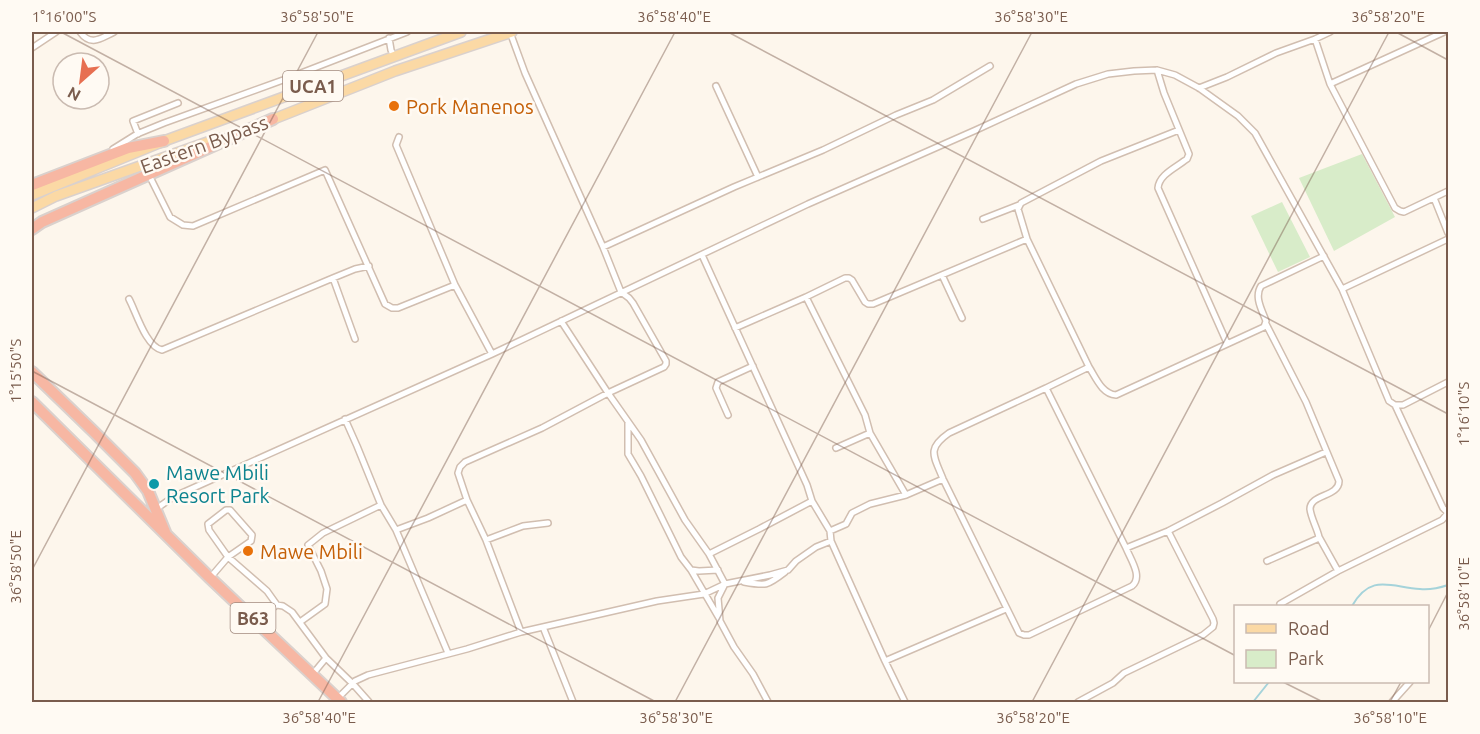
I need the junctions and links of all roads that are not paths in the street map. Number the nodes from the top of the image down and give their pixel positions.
1 (56, 32) edge
2 (80, 32) edge
3 (114, 32) edge
4 (406, 32) edge
5 (461, 32) edge
6 (511, 32) edge
7 (1330, 32) edge
8 (1444, 32) edge
9 (389, 38) junction
10 (1315, 39) junction
11 (32, 48) edge
12 (395, 57) junction
13 (990, 66) dead end
14 (1157, 70) junction
15 (1330, 84) junction
16 (716, 86) dead end
17 (1199, 88) junction
18 (178, 103) dead end
19 (273, 119) junction
20 (1179, 130) junction
21 (138, 134) junction
22 (399, 137) dead end
23 (164, 141) junction
24 (100, 160) junction
25 (149, 175) junction
26 (758, 177) junction
27 (32, 185) edge
28 (1449, 191) edge
29 (32, 195) edge
30 (1434, 198) junction
31 (1019, 205) junction
32 (32, 208) edge
33 (983, 219) dead end
34 (32, 229) edge
35 (1449, 233) edge
36 (1449, 238) edge
37 (1027, 240) junction
38 (603, 247) junction
39 (702, 255) junction
40 (1324, 256) junction
41 (369, 266) junction
42 (942, 275) junction
43 (333, 278) junction
44 (455, 285) junction
45 (1342, 289) junction
46 (621, 292) junction
47 (806, 297) junction
48 (129, 298) dead end
49 (962, 318) dead end
50 (561, 321) junction
51 (1266, 324) junction
52 (735, 328) junction
53 (356, 339) dead end
54 (1227, 343) junction
55 (492, 354) junction
56 (753, 366) junction
57 (1089, 367) junction
58 (32, 378) edge
59 (1449, 382) edge
60 (1046, 388) junction
61 (608, 393) junction
62 (32, 402) edge
63 (1395, 405) junction
64 (728, 415) dead end
65 (345, 419) junction
66 (628, 423) junction
67 (870, 433) junction
68 (836, 448) dead end
69 (1326, 452) junction
70 (943, 479) junction
71 (906, 495) junction
72 (467, 500) junction
73 (812, 501) junction
74 (381, 505) junction
75 (156, 509) junction
76 (548, 523) dead end
77 (396, 530) junction
78 (830, 531) junction
79 (1168, 531) junction
80 (166, 535) junction
81 (1319, 537) junction
82 (486, 540) junction
83 (831, 541) junction
84 (1126, 548) junction
85 (709, 554) junction
86 (228, 556) junction
87 (1267, 561) dead end
88 (691, 570) junction
89 (718, 570) junction
90 (1338, 571) junction
91 (210, 578) junction
92 (725, 584) junction
93 (704, 594) junction
94 (1280, 604) dead end
95 (278, 605) junction
96 (1006, 609) junction
97 (255, 620) junction
98 (720, 621) junction
99 (300, 622) junction
100 (543, 627) junction
101 (521, 632) junction
102 (448, 653) junction
103 (326, 658) junction
104 (885, 661) junction
105 (312, 675) junction
106 (1408, 683) edge
107 (353, 684) junction
108 (339, 701) edge
109 (369, 702) edge
110 (573, 702) edge
111 (768, 702) edge
112 (905, 702) edge
113 (1078, 702) edge
114 (1392, 702) edge

1 - 11 street
2 - 3 street
4 - 9 street
5 - 12 main road, Eastern Bypass / UCA1
6 - 19 main road, Eastern Bypass / UCA1
6 - 38 street
7 - 10 street
8 - 15 street
9 - 12 street
9 - 21 street
10 - 15 street
10 - 17 street
12 - 23 main road, Eastern Bypass / UCA1
13 - 26 street
14 - 17 street
14 - 20 street
14 - 39 street
15 - 30 street
16 - 26 street
17 - 40 street
18 - 21 street
19 - 25 highway
19 - 32 main road, Eastern Bypass / UCA1
20 - 31 street
20 - 54 street
21 - 24 street
22 - 44 street
23 - 24 highway
23 - 29 main road, Eastern Bypass / UCA1
24 - 27 highway
25 - 34 highway
25 - 41 street
26 - 38 street
28 - 30 street
30 - 35 street
31 - 33 street
31 - 37 street
36 - 45 street
37 - 42 street
37 - 57 street
38 - 46 street
39 - 46 street
39 - 52 street
40 - 45 street
40 - 51 street
41 - 43 street
41 - 44 street
42 - 47 street
42 - 49 street
43 - 48 street
43 - 53 street
44 - 55 street
45 - 63 street
46 - 50 street
46 - 61 street
47 - 52 street
47 - 67 street
50 - 55 street
50 - 61 street
51 - 54 street
51 - 69 street
52 - 56 street
54 - 57 street
55 - 65 street
56 - 64 street
56 - 73 street
57 - 60 street
58 - 75 highway, B63
59 - 63 street
60 - 70 street
60 - 84 street
61 - 66 street
61 - 72 street
62 - 80 highway, B63
63 - 90 street
65 - 74 street
65 - 75 street
66 - 85 street
66 - 88 street
67 - 68 street
67 - 71 street
69 - 79 street
69 - 81 street
70 - 71 street
70 - 96 street
71 - 78 street
72 - 77 street
72 - 82 street
73 - 78 street
73 - 85 street
74 - 77 street
74 - 99 street
75 - 80 highway, B63
76 - 82 street
77 - 102 street
78 - 83 street
79 - 84 street
79 - 113 street
80 - 91 highway, B63
81 - 87 street
81 - 90 street
82 - 101 street
83 - 92 street
83 - 104 street
84 - 96 street
85 - 89 street
86 - 86 street
86 - 91 street
86 - 95 street
88 - 89 street
88 - 93 street
89 - 92 street
90 - 94 street
91 - 97 highway, B63
92 - 93 street
92 - 98 street
93 - 98 street
93 - 100 street
95 - 97 street
95 - 99 street
96 - 104 street
97 - 105 highway, B63
98 - 111 street
99 - 103 street
100 - 101 street
100 - 110 street
101 - 102 street
102 - 107 street
103 - 105 street
103 - 107 street
104 - 112 street
105 - 108 highway, B63
106 - 114 street
107 - 108 street
107 - 109 street

